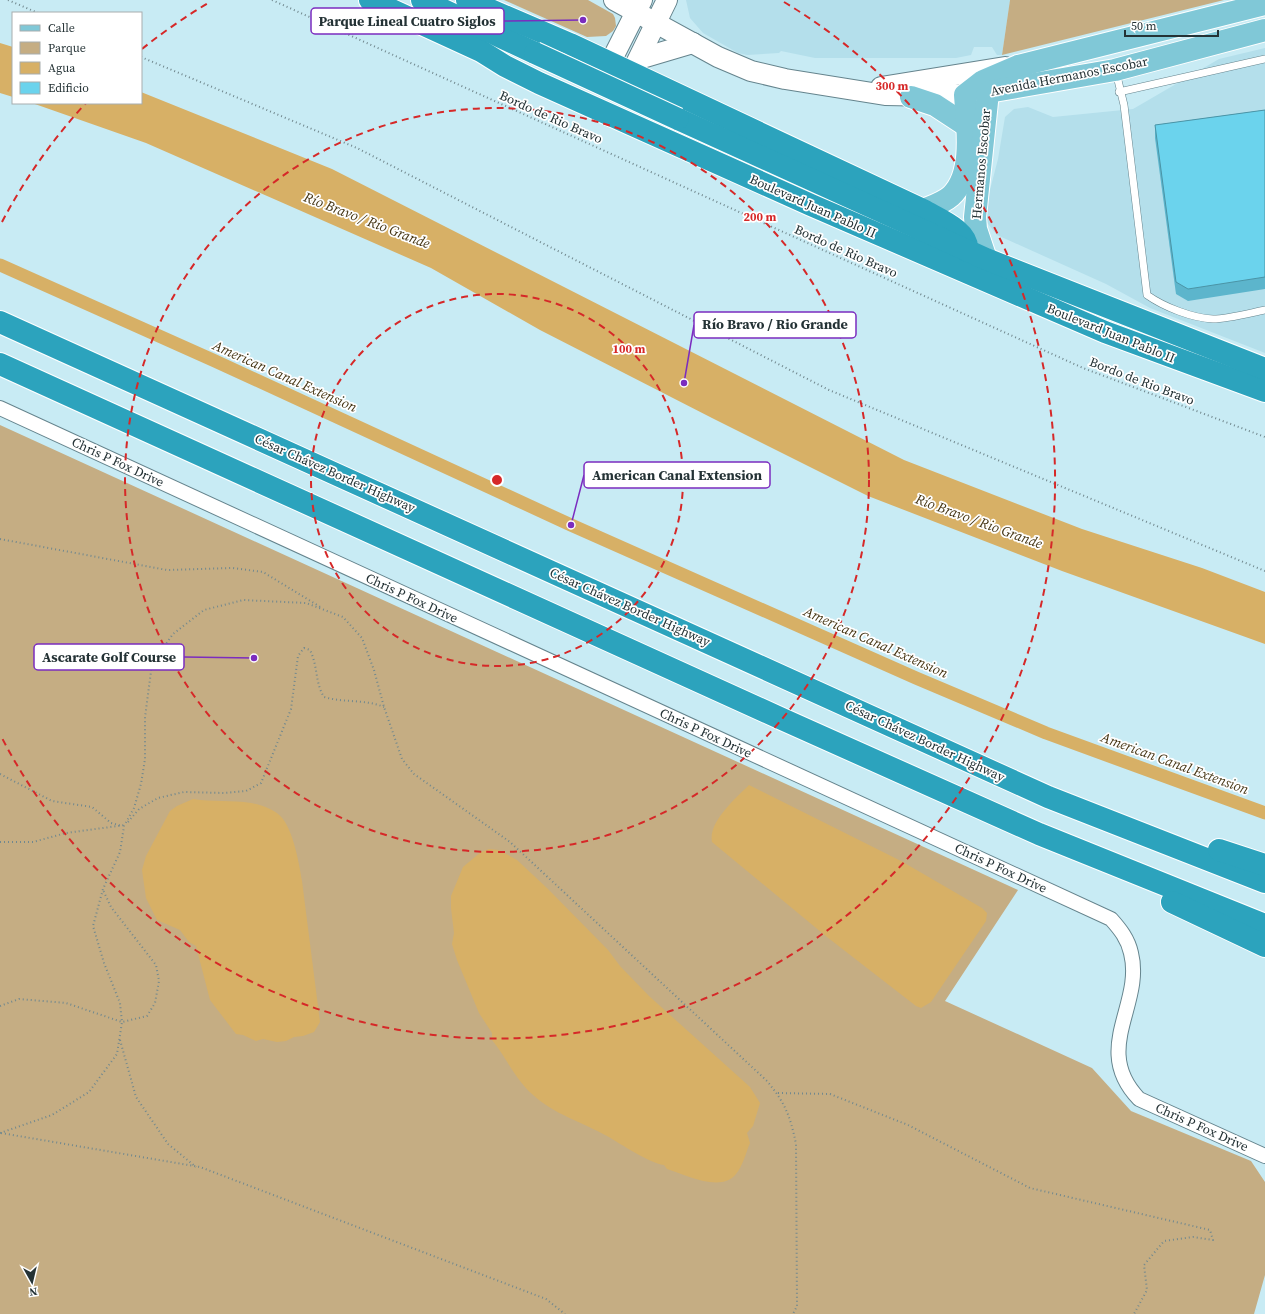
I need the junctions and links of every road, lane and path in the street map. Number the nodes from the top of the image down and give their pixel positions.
1 (8, 0) edge
2 (272, 0) edge
3 (370, 0) edge
4 (422, 0) edge
5 (468, 0) edge
6 (614, 0) edge
7 (667, 0) edge
8 (1265, 4) edge
9 (639, 6) edge
10 (36, 12) edge
11 (656, 23) junction
12 (1265, 30) edge
13 (694, 42) junction
14 (570, 44) junction
15 (481, 51) junction
16 (142, 57) edge
17 (1265, 59) edge
18 (610, 63) junction
19 (635, 66) junction
20 (1018, 66) junction
21 (1115, 70) junction
22 (556, 73) junction
23 (928, 80) junction
24 (1036, 82) junction
25 (596, 91) junction
26 (859, 91) junction
27 (976, 91) junction
28 (1119, 92) junction
29 (676, 93) junction
30 (911, 97) junction
31 (617, 100) junction
32 (662, 121) junction
33 (976, 130) junction
34 (811, 206) junction
35 (924, 210) junction
36 (976, 255) junction
37 (1265, 310) edge
38 (0, 322) edge
39 (0, 364) edge
40 (1265, 369) edge
41 (1265, 391) edge
42 (0, 408) edge
43 (1265, 437) edge
44 (0, 539) edge
45 (1265, 571) edge
46 (326, 611) junction
47 (384, 707) junction
48 (0, 774) edge
49 (1048, 797) junction
50 (124, 826) junction
51 (1039, 834) junction
52 (0, 842) edge
53 (1265, 865) edge
54 (1265, 882) edge
55 (103, 889) junction
56 (1265, 924) edge
57 (1265, 946) edge
58 (0, 1006) edge
59 (122, 1022) junction
60 (120, 1039) junction
61 (777, 1093) junction
62 (0, 1133) edge
63 (1265, 1156) edge
64 (196, 1167) junction
65 (565, 1314) edge
66 (793, 1314) edge
67 (1134, 1314) edge

1 - 10 path
2 - 43 path, Bordo de Rio Bravo
3 - 15 highway, Boulevard Juan Pablo II
4 - 36 highway, Boulevard Juan Pablo II, bridge
5 - 14 highway
6 - 9 street, Hermanos Escobar
7 - 11 street
8 - 20 main road, Avenida Hermanos Escobar
9 - 11 street, Hermanos Escobar
9 - 18 street
11 - 13 street, Hermanos Escobar
11 - 19 street
12 - 21 main road, Avenida Hermanos Escobar
13 - 19 street
13 - 26 street, Hermanos Escobar
14 - 18 highway
14 - 22 highway
15 - 22 highway
15 - 34 highway, Boulevard Juan Pablo II
16 - 45 path
17 - 28 lane
18 - 19 highway
18 - 25 street
19 - 29 highway
19 - 31 street
20 - 23 street
20 - 27 main road, Avenida Hermanos Escobar
21 - 24 main road, Avenida Hermanos Escobar
21 - 28 lane
22 - 25 highway
23 - 26 street, Hermanos Escobar
23 - 27 street
24 - 27 main road, Avenida Hermanos Escobar
24 - 33 main road
25 - 31 highway
26 - 30 street, Hermanos Escobar
27 - 30 street, Hermanos Escobar
27 - 33 main road, Hermanos Escobar
28 - 37 lane
29 - 32 highway
29 - 35 highway
30 - 33 main road
31 - 32 highway
32 - 34 highway
33 - 35 main road, Hermanos Escobar
33 - 36 main road, Hermanos Escobar
34 - 41 highway, Boulevard Juan Pablo II
35 - 36 highway
36 - 40 highway, Boulevard Juan Pablo II
38 - 49 highway, César Chávez Border Highway
39 - 51 highway
42 - 63 street, Chris P Fox Drive
44 - 46 path
46 - 47 path
46 - 50 path
47 - 50 path
47 - 61 path
48 - 50 path
49 - 53 highway
49 - 54 highway, César Chávez Border Highway
50 - 52 path
50 - 55 path
51 - 56 highway
51 - 57 highway
55 - 59 path
55 - 59 path
58 - 59 path
59 - 60 path
60 - 62 path
60 - 64 path
61 - 66 path
61 - 67 path
62 - 64 path
64 - 65 path

